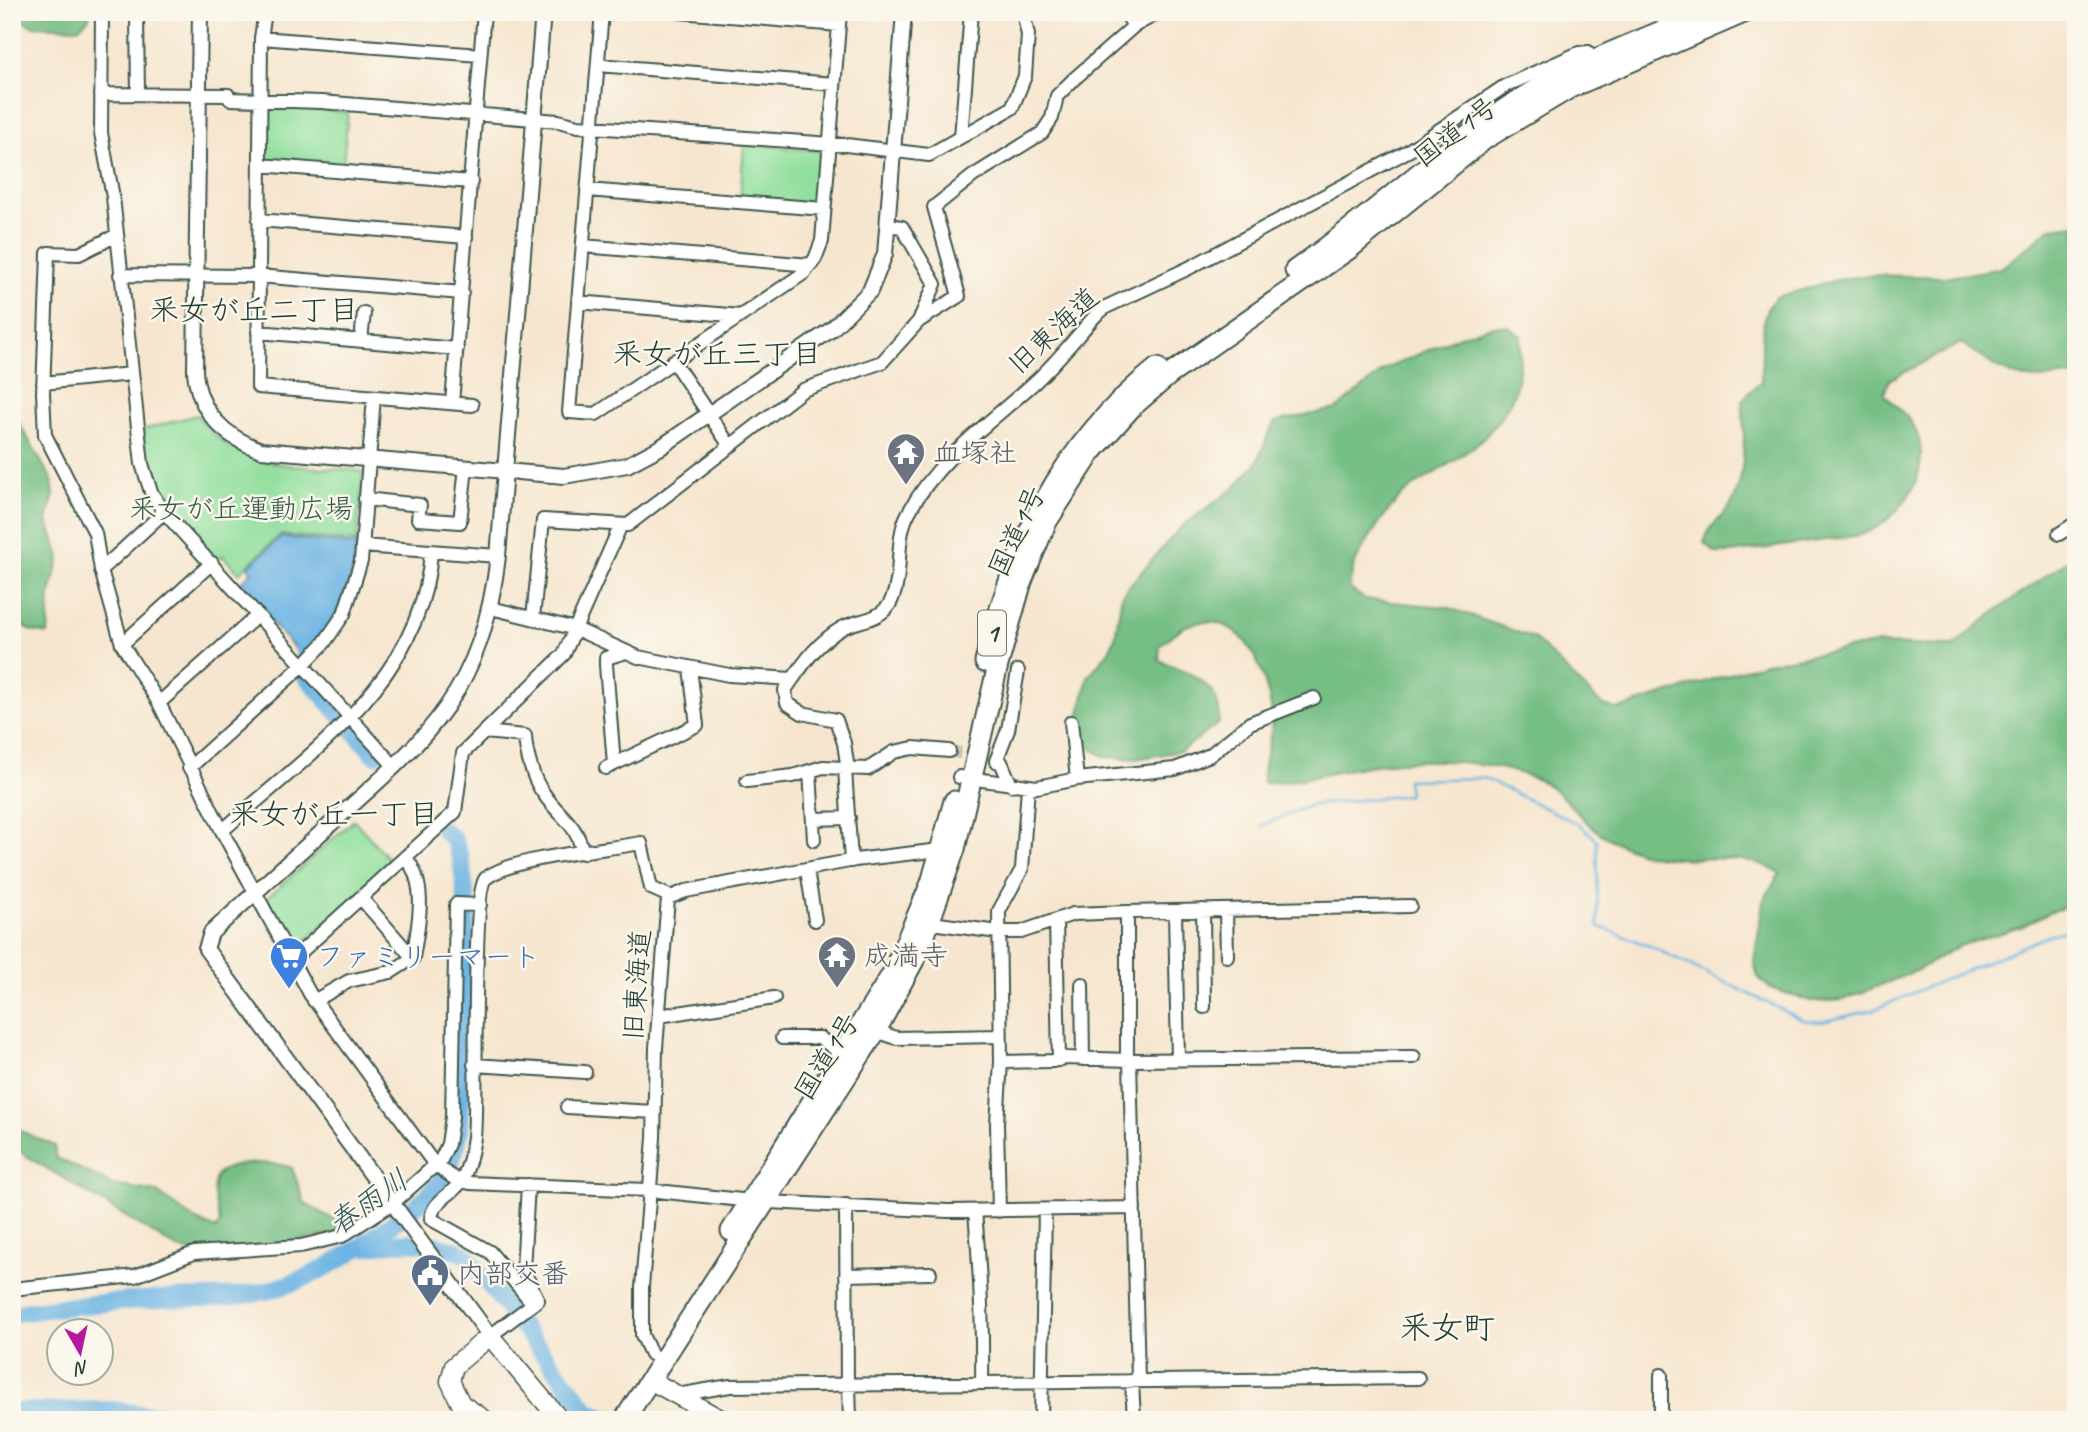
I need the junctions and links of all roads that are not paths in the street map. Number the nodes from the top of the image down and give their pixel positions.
1 (102, 12) edge
2 (141, 12) edge
3 (200, 12) edge
4 (265, 12) edge
5 (484, 12) edge
6 (543, 12) edge
7 (602, 12) edge
8 (680, 12) edge
9 (904, 12) edge
10 (971, 12) edge
11 (1023, 12) edge
12 (1125, 12) edge
13 (1160, 12) edge
14 (1746, 12) edge
15 (731, 14) edge
16 (1710, 17) edge
17 (840, 19) edge
18 (1134, 26) junction
19 (261, 38) junction
20 (480, 55) junction
21 (598, 65) junction
22 (1596, 68) junction
23 (834, 84) junction
24 (101, 94) junction
25 (138, 94) junction
26 (197, 95) junction
27 (261, 99) junction
28 (476, 116) junction
29 (534, 121) junction
30 (593, 125) junction
31 (961, 137) junction
32 (830, 145) junction
33 (894, 150) junction
34 (260, 165) junction
35 (471, 182) junction
36 (587, 190) junction
37 (824, 209) junction
38 (259, 220) junction
39 (888, 225) junction
40 (115, 236) junction
41 (466, 237) junction
42 (583, 246) junction
43 (811, 265) junction
44 (120, 275) junction
45 (195, 275) junction
46 (258, 276) junction
47 (461, 293) junction
48 (578, 302) junction
49 (364, 313) dead end
50 (741, 316) junction
51 (919, 321) junction
52 (258, 332) junction
53 (362, 340) junction
54 (457, 348) junction
55 (673, 361) junction
56 (131, 374) junction
57 (43, 383) junction
58 (374, 397) junction
59 (452, 403) junction
60 (472, 405) dead end
61 (708, 414) junction
62 (730, 446) junction
63 (368, 460) junction
64 (466, 467) junction
65 (505, 471) junction
66 (365, 499) junction
67 (164, 512) junction
68 (2076, 523) edge
69 (620, 527) junction
70 (2059, 534) dead end
71 (362, 546) junction
72 (430, 552) junction
73 (498, 556) junction
74 (212, 563) junction
75 (101, 570) junction
76 (491, 608) junction
77 (258, 615) junction
78 (533, 618) junction
79 (576, 629) junction
80 (122, 644) junction
81 (626, 652) junction
82 (303, 665) junction
83 (690, 668) junction
84 (1018, 671) dead end
85 (792, 679) junction
86 (1314, 698) dead end
87 (159, 704) junction
88 (346, 720) junction
89 (1071, 722) dead end
90 (484, 732) junction
91 (949, 751) tunnel mouth
92 (395, 767) junction
93 (189, 768) junction
94 (846, 769) junction
95 (810, 771) junction
96 (966, 778) junction
97 (1077, 779) junction
98 (747, 781) dead end
99 (1011, 785) junction
100 (1028, 788) junction
101 (849, 818) junction
102 (813, 820) junction
103 (222, 831) junction
104 (814, 840) dead end
105 (940, 850) junction
106 (583, 853) junction
107 (405, 857) junction
108 (851, 861) junction
109 (807, 870) junction
110 (254, 893) junction
111 (669, 896) junction
112 (361, 898) junction
113 (478, 905) junction
114 (1410, 906) dead end
115 (1203, 910) junction
116 (1226, 910) junction
117 (1175, 911) junction
118 (1127, 912) junction
119 (815, 920) dead end
120 (1056, 920) junction
121 (924, 922) junction
122 (998, 932) junction
123 (1227, 956) dead end
124 (413, 958) junction
125 (292, 960) junction
126 (1082, 984) dead end
127 (774, 998) dead end
128 (314, 1002) junction
129 (1204, 1007) dead end
130 (659, 1016) junction
131 (455, 1017) junction
132 (476, 1017) junction
133 (876, 1031) junction
134 (1000, 1036) junction
135 (782, 1038) dead end
136 (843, 1055) junction
137 (1414, 1057) dead end
138 (1083, 1059) junction
139 (1178, 1059) junction
140 (1059, 1060) junction
141 (1129, 1060) junction
142 (1001, 1062) junction
143 (474, 1065) junction
144 (585, 1072) dead end
145 (567, 1107) dead end
146 (654, 1112) junction
147 (438, 1167) junction
148 (458, 1180) junction
149 (528, 1185) junction
150 (648, 1191) junction
151 (760, 1200) junction
152 (846, 1205) junction
153 (396, 1206) junction
154 (1134, 1208) junction
155 (1045, 1210) junction
156 (975, 1211) junction
157 (999, 1211) junction
158 (930, 1273) dead end
159 (846, 1275) junction
160 (12, 1289) edge
161 (532, 1305) junction
162 (495, 1332) junction
163 (651, 1353) junction
164 (1661, 1375) dead end
165 (1418, 1378) dead end
166 (650, 1380) junction
167 (1135, 1380) junction
168 (1041, 1382) junction
169 (982, 1383) junction
170 (848, 1385) junction
171 (675, 1395) junction
172 (633, 1396) junction
173 (485, 1420) edge
174 (560, 1420) edge
175 (608, 1420) edge
176 (624, 1420) edge
177 (722, 1420) edge
178 (850, 1420) edge
179 (1041, 1420) edge
180 (1134, 1420) edge
181 (1661, 1420) edge

1 - 24 street
2 - 25 street
3 - 26 street
4 - 19 street
5 - 20 street
6 - 29 street
7 - 21 street
8 - 15 street
9 - 33 street
10 - 31 street
11 - 31 street
12 - 18 street
13 - 18 street
14 - 16 highway, 国道1号 / 1
15 - 17 street
16 - 22 highway, 国道1号 / 1
17 - 23 street
18 - 51 street
19 - 20 street
19 - 27 street
20 - 28 street
21 - 23 street
21 - 30 street
22 - 85 street, 旧東海道
22 - 96 highway, 国道1号 / 1
23 - 32 street
24 - 25 street
24 - 40 street
25 - 26 street
26 - 27 street
26 - 45 street
27 - 28 street
27 - 34 street
28 - 29 street
28 - 35 street
29 - 30 street
29 - 65 street
30 - 32 street
30 - 36 street
31 - 33 street
32 - 33 street
32 - 37 street
33 - 39 street
34 - 35 street
34 - 38 street
35 - 41 street
36 - 37 street
36 - 42 street
37 - 43 street
38 - 41 street
38 - 46 street
39 - 51 street
39 - 61 street
40 - 44 street
40 - 57 street
41 - 47 street
42 - 43 street
42 - 48 street
43 - 50 street
44 - 45 street
44 - 56 street
45 - 46 street
45 - 63 street
46 - 47 street
46 - 52 street
47 - 54 street
48 - 50 street
48 - 55 street
49 - 53 street
50 - 55 street
51 - 62 street
52 - 53 street
52 - 58 street
53 - 54 street
54 - 59 street
55 - 61 street
56 - 57 street
56 - 67 street
57 - 75 street
58 - 59 street
58 - 63 street
59 - 60 street
61 - 62 street
61 - 65 street
62 - 69 street
63 - 64 street
63 - 66 street
64 - 65 street
64 - 66 street
65 - 73 street
66 - 71 street
67 - 74 street
67 - 75 street
68 - 70 street
69 - 78 street
69 - 79 street
71 - 72 street
71 - 82 street
72 - 73 street
72 - 88 street
73 - 76 street
74 - 77 street
74 - 80 street
75 - 80 street
76 - 78 street
76 - 92 street
77 - 82 street
77 - 87 street
78 - 79 street
79 - 81 street
79 - 90 street
80 - 87 street
81 - 83 street
81 - 83 street
82 - 88 street
82 - 93 street
83 - 85 street
84 - 99 street
85 - 94 street
86 - 97 street
87 - 93 street
88 - 92 street
88 - 103 street
89 - 97 street
90 - 106 street
90 - 107 street
91 - 94 street
92 - 110 street
93 - 103 street
94 - 95 street
94 - 101 street
95 - 98 street
95 - 102 street
96 - 99 street
96 - 105 highway, 国道1号 / 1
96 - 121 highway, 国道1号 / 1
97 - 100 street
99 - 100 street
100 - 122 street
101 - 102 street
101 - 108 street
102 - 104 street
103 - 110 street
105 - 108 street, 旧東海道
105 - 121 highway, 国道1号 / 1
106 - 111 street
106 - 113 street
107 - 112 street
107 - 124 street
108 - 109 street, 旧東海道
109 - 111 street, 旧東海道
109 - 119 street
110 - 125 street
110 - 153 street
111 - 130 street, 旧東海道
112 - 124 street
112 - 125 street
113 - 131 street
113 - 132 street
114 - 116 street
115 - 116 street
115 - 117 street
115 - 129 street
116 - 123 street
117 - 118 street
117 - 139 street
118 - 120 street
118 - 141 street
120 - 122 street
120 - 140 street
121 - 122 street
121 - 133 highway, 国道1号 / 1
121 - 136 highway, 国道1号 / 1
122 - 134 street
124 - 128 street
125 - 128 street
126 - 138 street
127 - 130 street
128 - 147 street
130 - 146 street, 旧東海道
131 - 132 street
131 - 147 street
132 - 143 street
133 - 134 street
133 - 151 highway, 国道1号 / 1
134 - 142 street
135 - 136 street
136 - 151 highway, 国道1号 / 1
137 - 139 street
138 - 140 street
138 - 141 street
139 - 141 street
140 - 142 street
141 - 154 street
142 - 157 street
143 - 144 street
143 - 148 street
145 - 146 street
146 - 150 street, 旧東海道
147 - 148 street
147 - 153 street
148 - 149 street
148 - 161 street
149 - 150 street
149 - 161 street
150 - 151 street
150 - 163 street, 旧東海道
151 - 152 street
151 - 163 highway, 国道1号 / 1
151 - 166 highway, 国道1号 / 1
152 - 156 street
152 - 159 street
153 - 160 street
153 - 162 street
154 - 155 street
154 - 167 street
155 - 157 street
155 - 168 street
156 - 157 street
156 - 169 street
158 - 159 street
159 - 170 street
161 - 162 street
162 - 173 main road
162 - 174 main road
163 - 172 highway, 国道1号 / 1
164 - 181 street
165 - 167 street
166 - 171 main road
166 - 172 highway, 国道1号 / 1
167 - 168 street
167 - 180 street
168 - 169 street
168 - 179 street
169 - 170 street
170 - 171 street
170 - 178 street
171 - 177 main road
172 - 175 highway, 国道1号 / 1
172 - 176 highway, 国道1号 / 1

